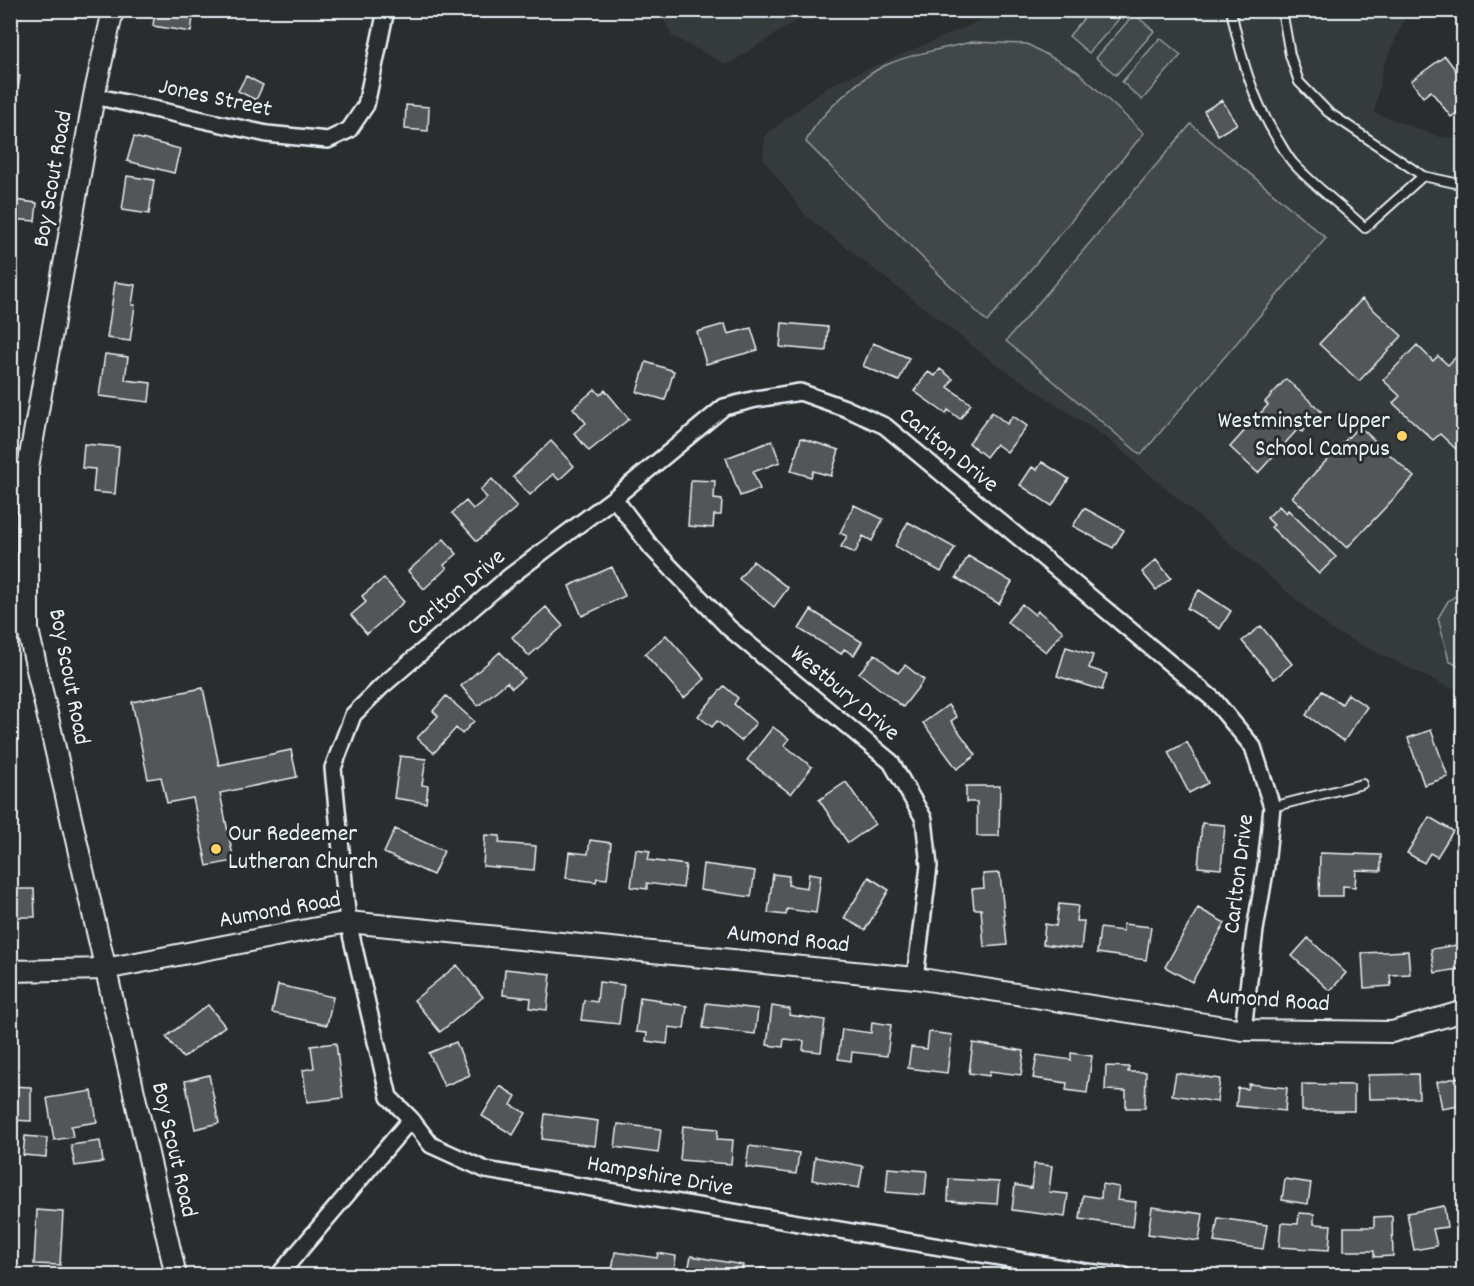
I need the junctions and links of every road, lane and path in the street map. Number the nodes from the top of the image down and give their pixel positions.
1 (113, 10) edge
2 (386, 10) edge
3 (1231, 10) edge
4 (1282, 10) edge
5 (94, 96) junction
6 (1423, 176) junction
7 (1464, 185) edge
8 (614, 498) junction
9 (1362, 784) dead end
10 (1272, 807) junction
11 (348, 922) junction
12 (105, 969) junction
13 (10, 971) edge
14 (915, 978) junction
15 (1464, 1011) edge
16 (1243, 1030) junction
17 (411, 1119) junction
18 (1087, 1274) edge
19 (176, 1275) edge
20 (278, 1275) edge
21 (1125, 1275) edge

1 - 5 street, Boy Scout Road
2 - 5 street, Jones Street
3 - 6 lane
4 - 6 lane
5 - 12 street, Boy Scout Road
6 - 7 lane
8 - 10 street, Carlton Drive
8 - 11 street, Carlton Drive
8 - 14 street, Westbury Drive
9 - 10 lane
10 - 16 street, Carlton Drive
11 - 12 street, Aumond Road
11 - 14 street, Aumond Road
11 - 17 street, Hampshire Drive
12 - 13 street, Aumond Road
12 - 19 street, Boy Scout Road
14 - 16 street, Aumond Road
15 - 16 street, Aumond Road
17 - 18 street, Hampshire Drive
17 - 20 street
18 - 21 street, Hampshire Drive

